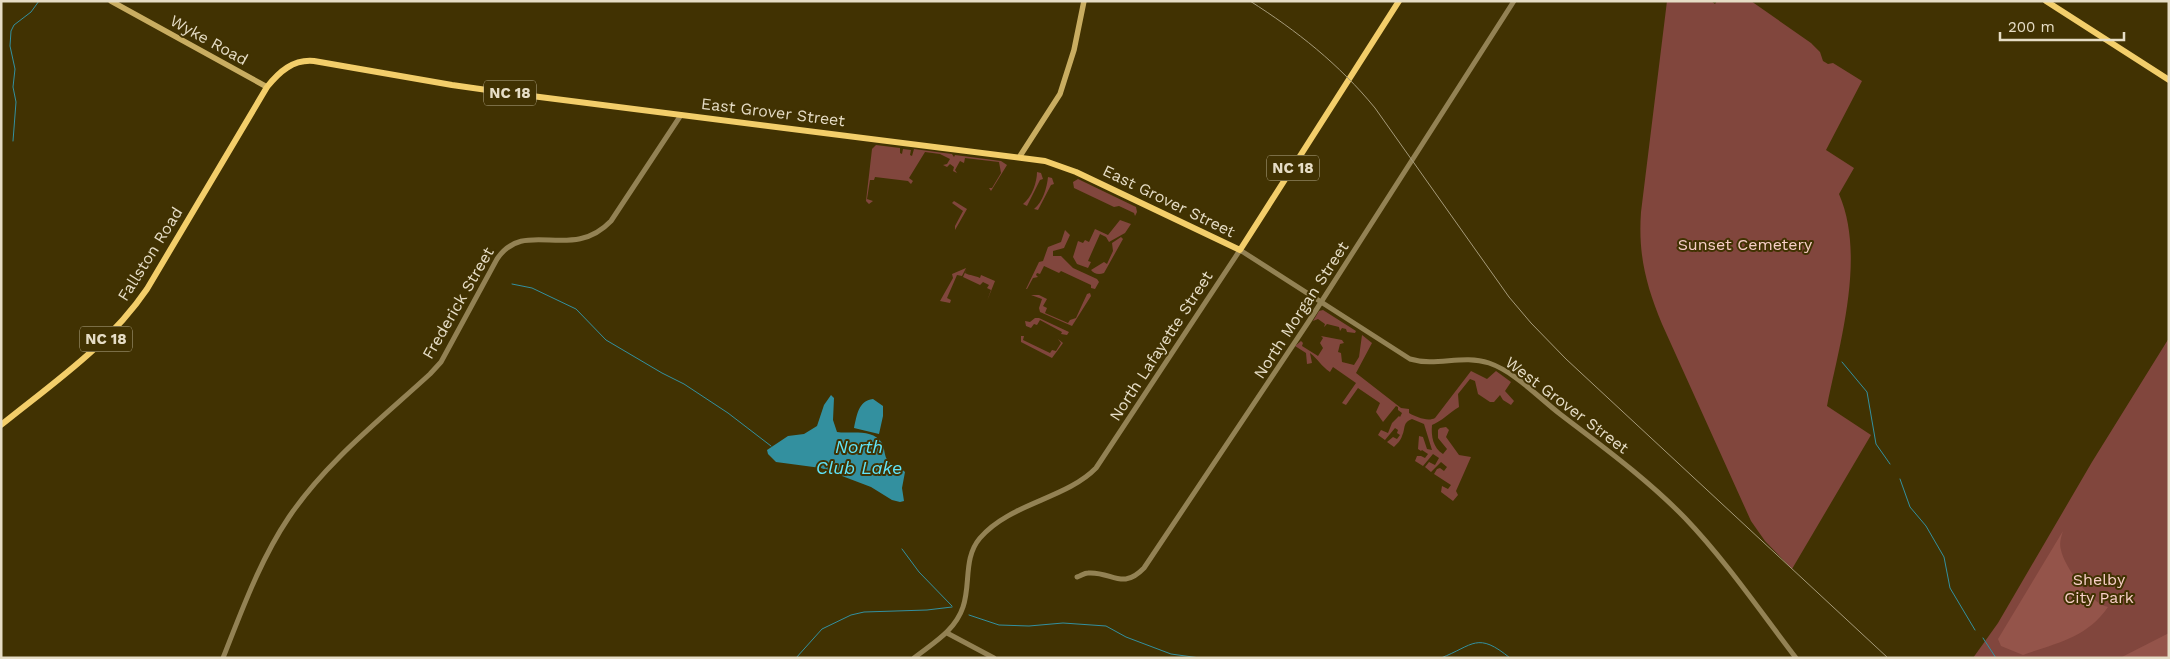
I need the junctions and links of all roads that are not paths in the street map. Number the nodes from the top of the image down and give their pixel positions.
1 (111, 1) edge
2 (1084, 1) edge
3 (1399, 1) edge
4 (1514, 1) edge
5 (2046, 1) edge
6 (287, 68) joint
7 (2169, 80) edge
8 (267, 87) junction
9 (681, 115) junction
10 (1020, 156) junction
11 (1240, 250) junction
12 (1321, 302) junction
13 (1, 425) edge
14 (1077, 577) dead end
15 (946, 633) junction
16 (223, 658) edge
17 (914, 658) edge
18 (994, 658) edge
19 (1796, 658) edge

1 - 8 main road, Wyke Road
2 - 10 main road
3 - 11 main road, North Lafayette Street / NC 18
4 - 12 street, North Morgan Street
5 - 7 main road
6 - 8 main road, Fallston Road / NC 18
6 - 9 main road, East Grover Street / NC 18
8 - 13 main road, Fallston Road / NC 18
9 - 10 main road, East Grover Street / NC 18
9 - 16 street, Frederick Street
10 - 11 main road, East Grover Street / NC 18
11 - 12 street, West Grover Street
11 - 15 street, North Lafayette Street
12 - 14 street, North Morgan Street
12 - 19 street, West Grover Street
15 - 17 street, North Lafayette Street
15 - 18 street

